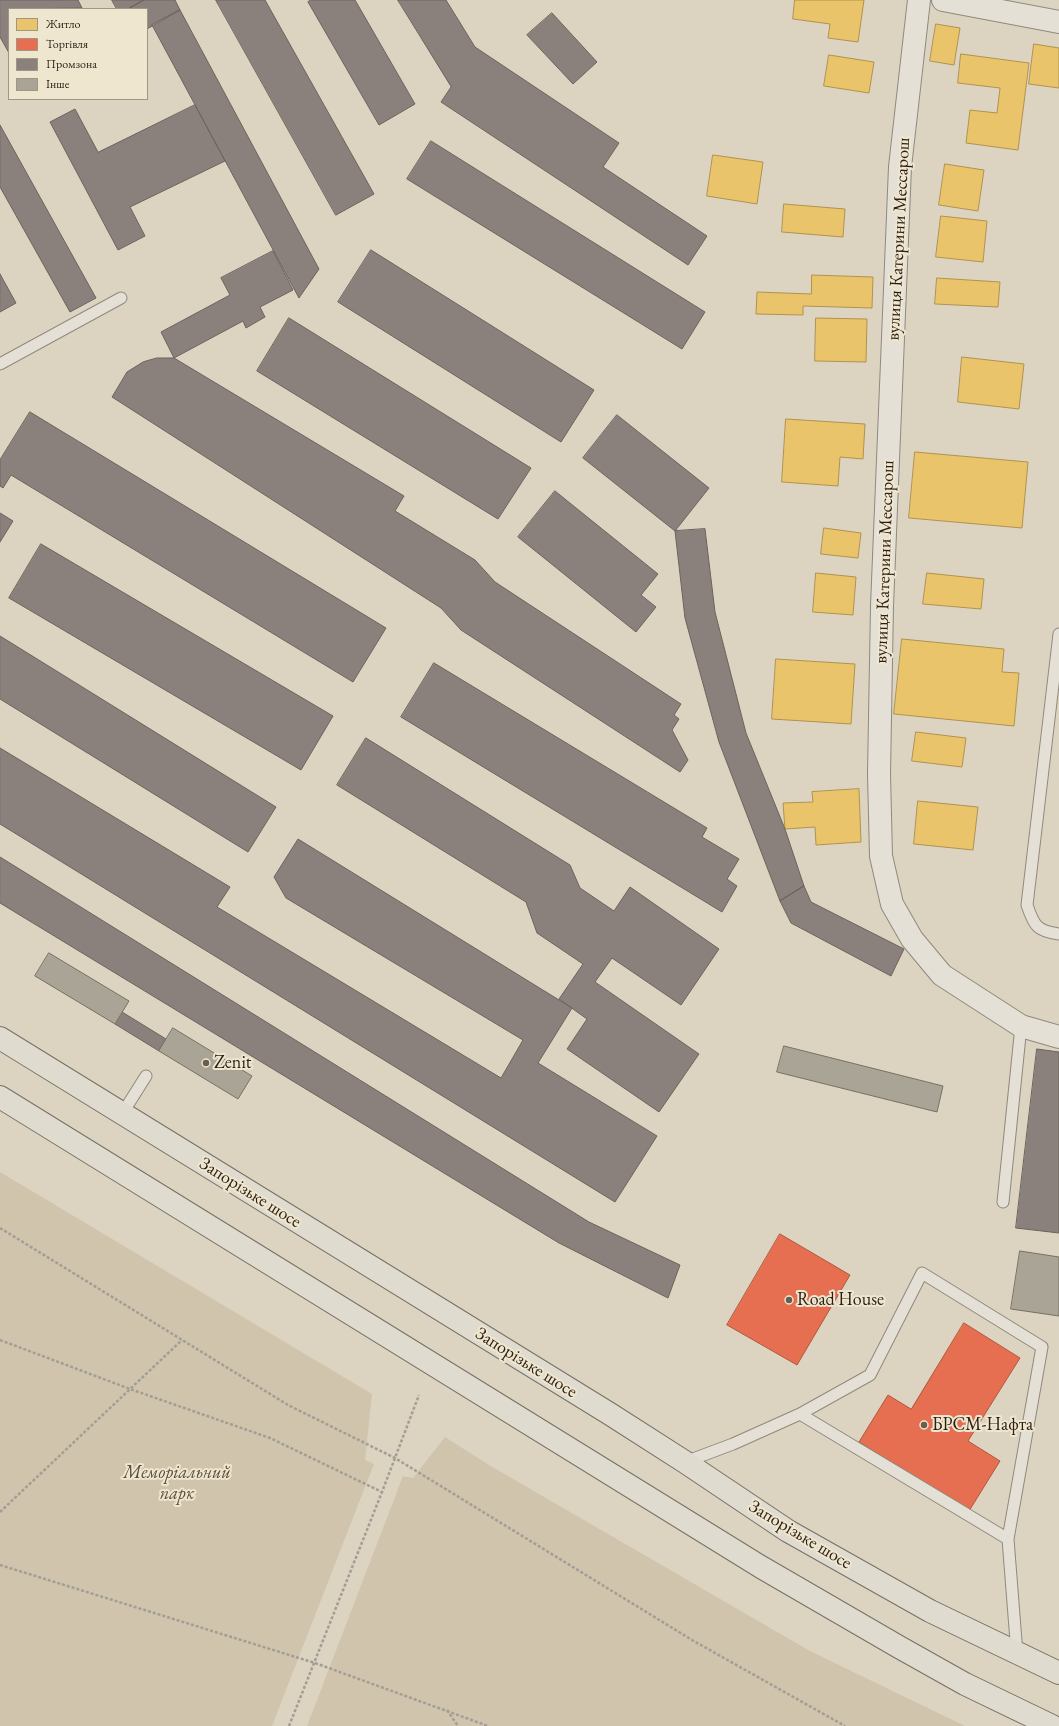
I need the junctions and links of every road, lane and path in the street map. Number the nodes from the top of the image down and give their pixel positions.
1 (919, 0) edge
2 (943, 0) edge
3 (1059, 22) edge
4 (121, 298) dead end
5 (0, 364) edge
6 (1059, 634) edge
7 (1059, 934) edge
8 (1021, 1026) junction
9 (1059, 1037) edge
10 (0, 1038) edge
11 (146, 1076) dead end
12 (0, 1097) edge
13 (122, 1114) junction
14 (1003, 1202) dead end
15 (0, 1228) edge
16 (0, 1340) edge
17 (182, 1340) junction
18 (130, 1389) junction
19 (419, 1395) dead end
20 (800, 1414) junction
21 (395, 1458) junction
22 (685, 1462) junction
23 (382, 1492) junction
24 (0, 1512) edge
25 (1008, 1539) junction
26 (0, 1565) edge
27 (1017, 1654) junction
28 (315, 1663) junction
29 (1059, 1673) edge
30 (447, 1710) junction
31 (289, 1726) edge
32 (458, 1726) edge
33 (488, 1726) edge
34 (845, 1726) edge
35 (1052, 1726) edge

1 - 8 street, вулиця Катерини Мессарош
2 - 3 street
4 - 5 lane
6 - 7 lane
8 - 9 street, вулиця Катерини Мессарош
8 - 14 lane
10 - 13 main road, Запорізьке шосе
11 - 13 lane
12 - 35 main road
13 - 22 main road, Запорізьке шосе
15 - 17 path
16 - 18 path
17 - 18 path
17 - 21 path
18 - 23 path
18 - 24 path
19 - 21 path
20 - 22 lane
20 - 25 lane
20 - 25 lane
21 - 23 path
21 - 34 path
22 - 27 main road, Запорізьке шосе
23 - 28 path
25 - 27 lane
26 - 28 path
27 - 29 main road, Запорізьке шосе
28 - 30 path
28 - 31 path
30 - 32 path
30 - 33 path

